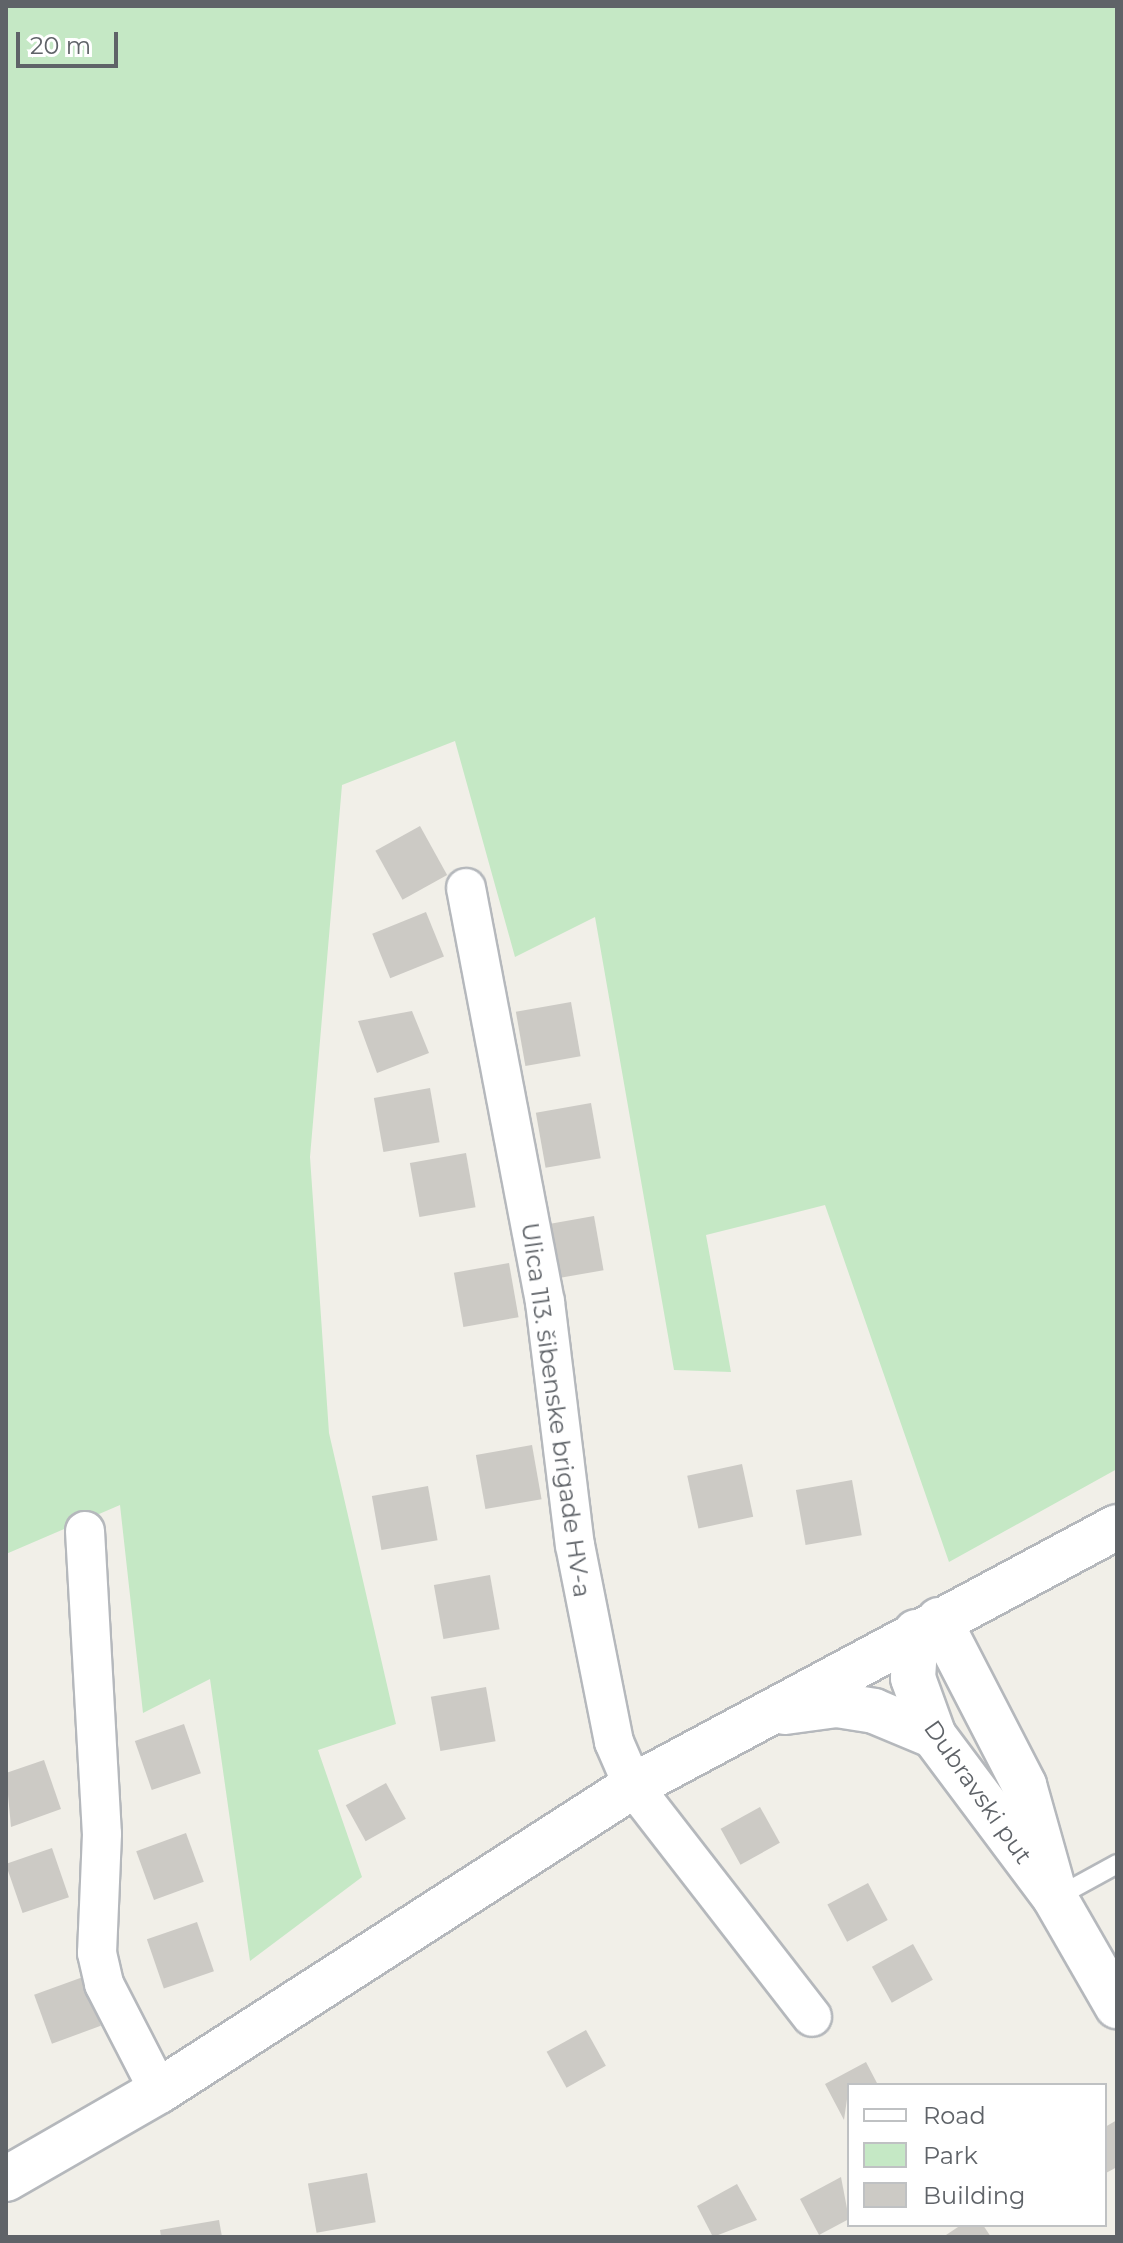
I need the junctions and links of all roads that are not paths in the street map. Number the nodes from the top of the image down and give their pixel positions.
1 (466, 888) dead end
2 (1117, 1527) edge
3 (85, 1531) dead end
4 (928, 1626) junction
5 (763, 1716) junction
6 (934, 1736) junction
7 (633, 1786) junction
8 (1117, 1864) edge
9 (1055, 1898) junction
10 (1117, 2006) edge
11 (812, 2017) dead end
12 (159, 2091) junction
13 (6, 2179) edge

1 - 7 street, Ulica 113. šibenske brigade HV-a
2 - 4 main road
3 - 12 street
4 - 5 main road
4 - 6 main road, Dubravski put
4 - 9 main road, Dubravski put
5 - 6 main road
5 - 7 main road
6 - 9 main road, Dubravski put
7 - 11 street, Ulica 113. šibenske brigade HV-a
7 - 12 main road
8 - 9 lane
9 - 10 main road, Dubravski put
12 - 13 main road

